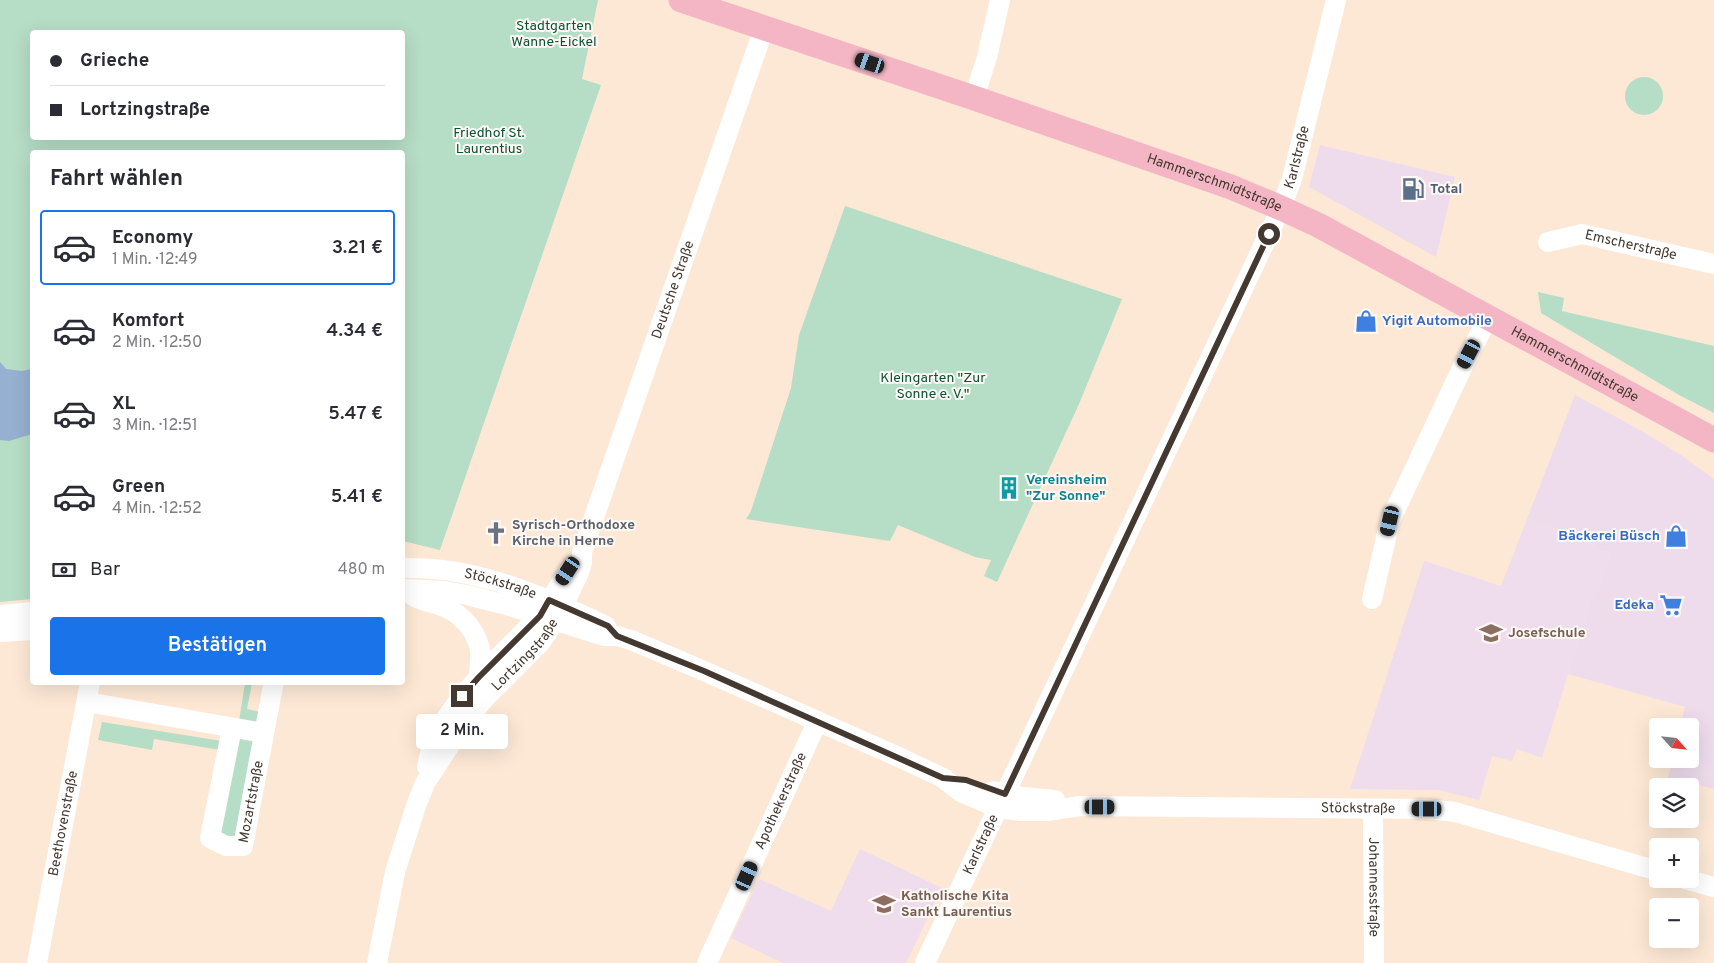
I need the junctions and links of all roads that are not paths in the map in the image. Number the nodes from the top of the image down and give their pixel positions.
1 (1000, 0) edge
2 (1336, 0) edge
3 (695, 2) edge
4 (764, 28) junction
5 (974, 98) junction
6 (1281, 208) junction
7 (1548, 242) dead end
8 (1714, 264) edge
9 (1488, 318) junction
10 (1714, 440) edge
11 (582, 552) joint
12 (405, 568) edge
13 (405, 590) edge
14 (405, 592) edge
15 (1372, 599) dead end
16 (552, 611) junction
17 (30, 612) edge
18 (0, 615) edge
19 (30, 630) edge
20 (0, 632) edge
21 (479, 677) junction
22 (90, 685) edge
23 (274, 686) dead end
24 (87, 702) junction
25 (818, 722) junction
26 (232, 728) junction
27 (264, 733) junction
28 (425, 783) junction
29 (1002, 802) junction
30 (1373, 810) junction
31 (1649, 868) edge
32 (1699, 883) edge
33 (1714, 887) edge
34 (37, 963) edge
35 (377, 963) edge
36 (707, 963) edge
37 (925, 963) edge
38 (1374, 963) edge

1 - 5 street
2 - 6 street, Karlstraße
3 - 4 main road, Hammerschmidtstraße
4 - 5 main road, Hammerschmidtstraße
4 - 11 street, Deutsche Straße
5 - 6 main road, Hammerschmidtstraße
6 - 9 main road, Hammerschmidtstraße
6 - 29 street, Karlstraße
7 - 8 street, Emscherstraße
9 - 10 main road, Hammerschmidtstraße
9 - 15 street
11 - 16 street, Lortzingstraße
12 - 16 street, Stöckstraße
13 - 16 street, Stöckstraße
14 - 21 street, Stöckstraße
16 - 21 street, Lortzingstraße
16 - 25 street, Stöckstraße
16 - 28 street, Lortzingstraße
17 - 18 street
19 - 20 street
21 - 28 street, Lortzingstraße
22 - 24 street, Beethovenstraße
23 - 27 street
24 - 26 street
24 - 34 street, Beethovenstraße
25 - 29 street, Stöckstraße
25 - 36 street, Apothekerstraße
26 - 27 street
26 - 27 street, Mozartstraße
28 - 35 street, Lortzingstraße
29 - 30 street, Stöckstraße
29 - 37 street, Karlstraße
30 - 31 street, Stöckstraße
30 - 38 street, Johannesstraße
32 - 33 street

